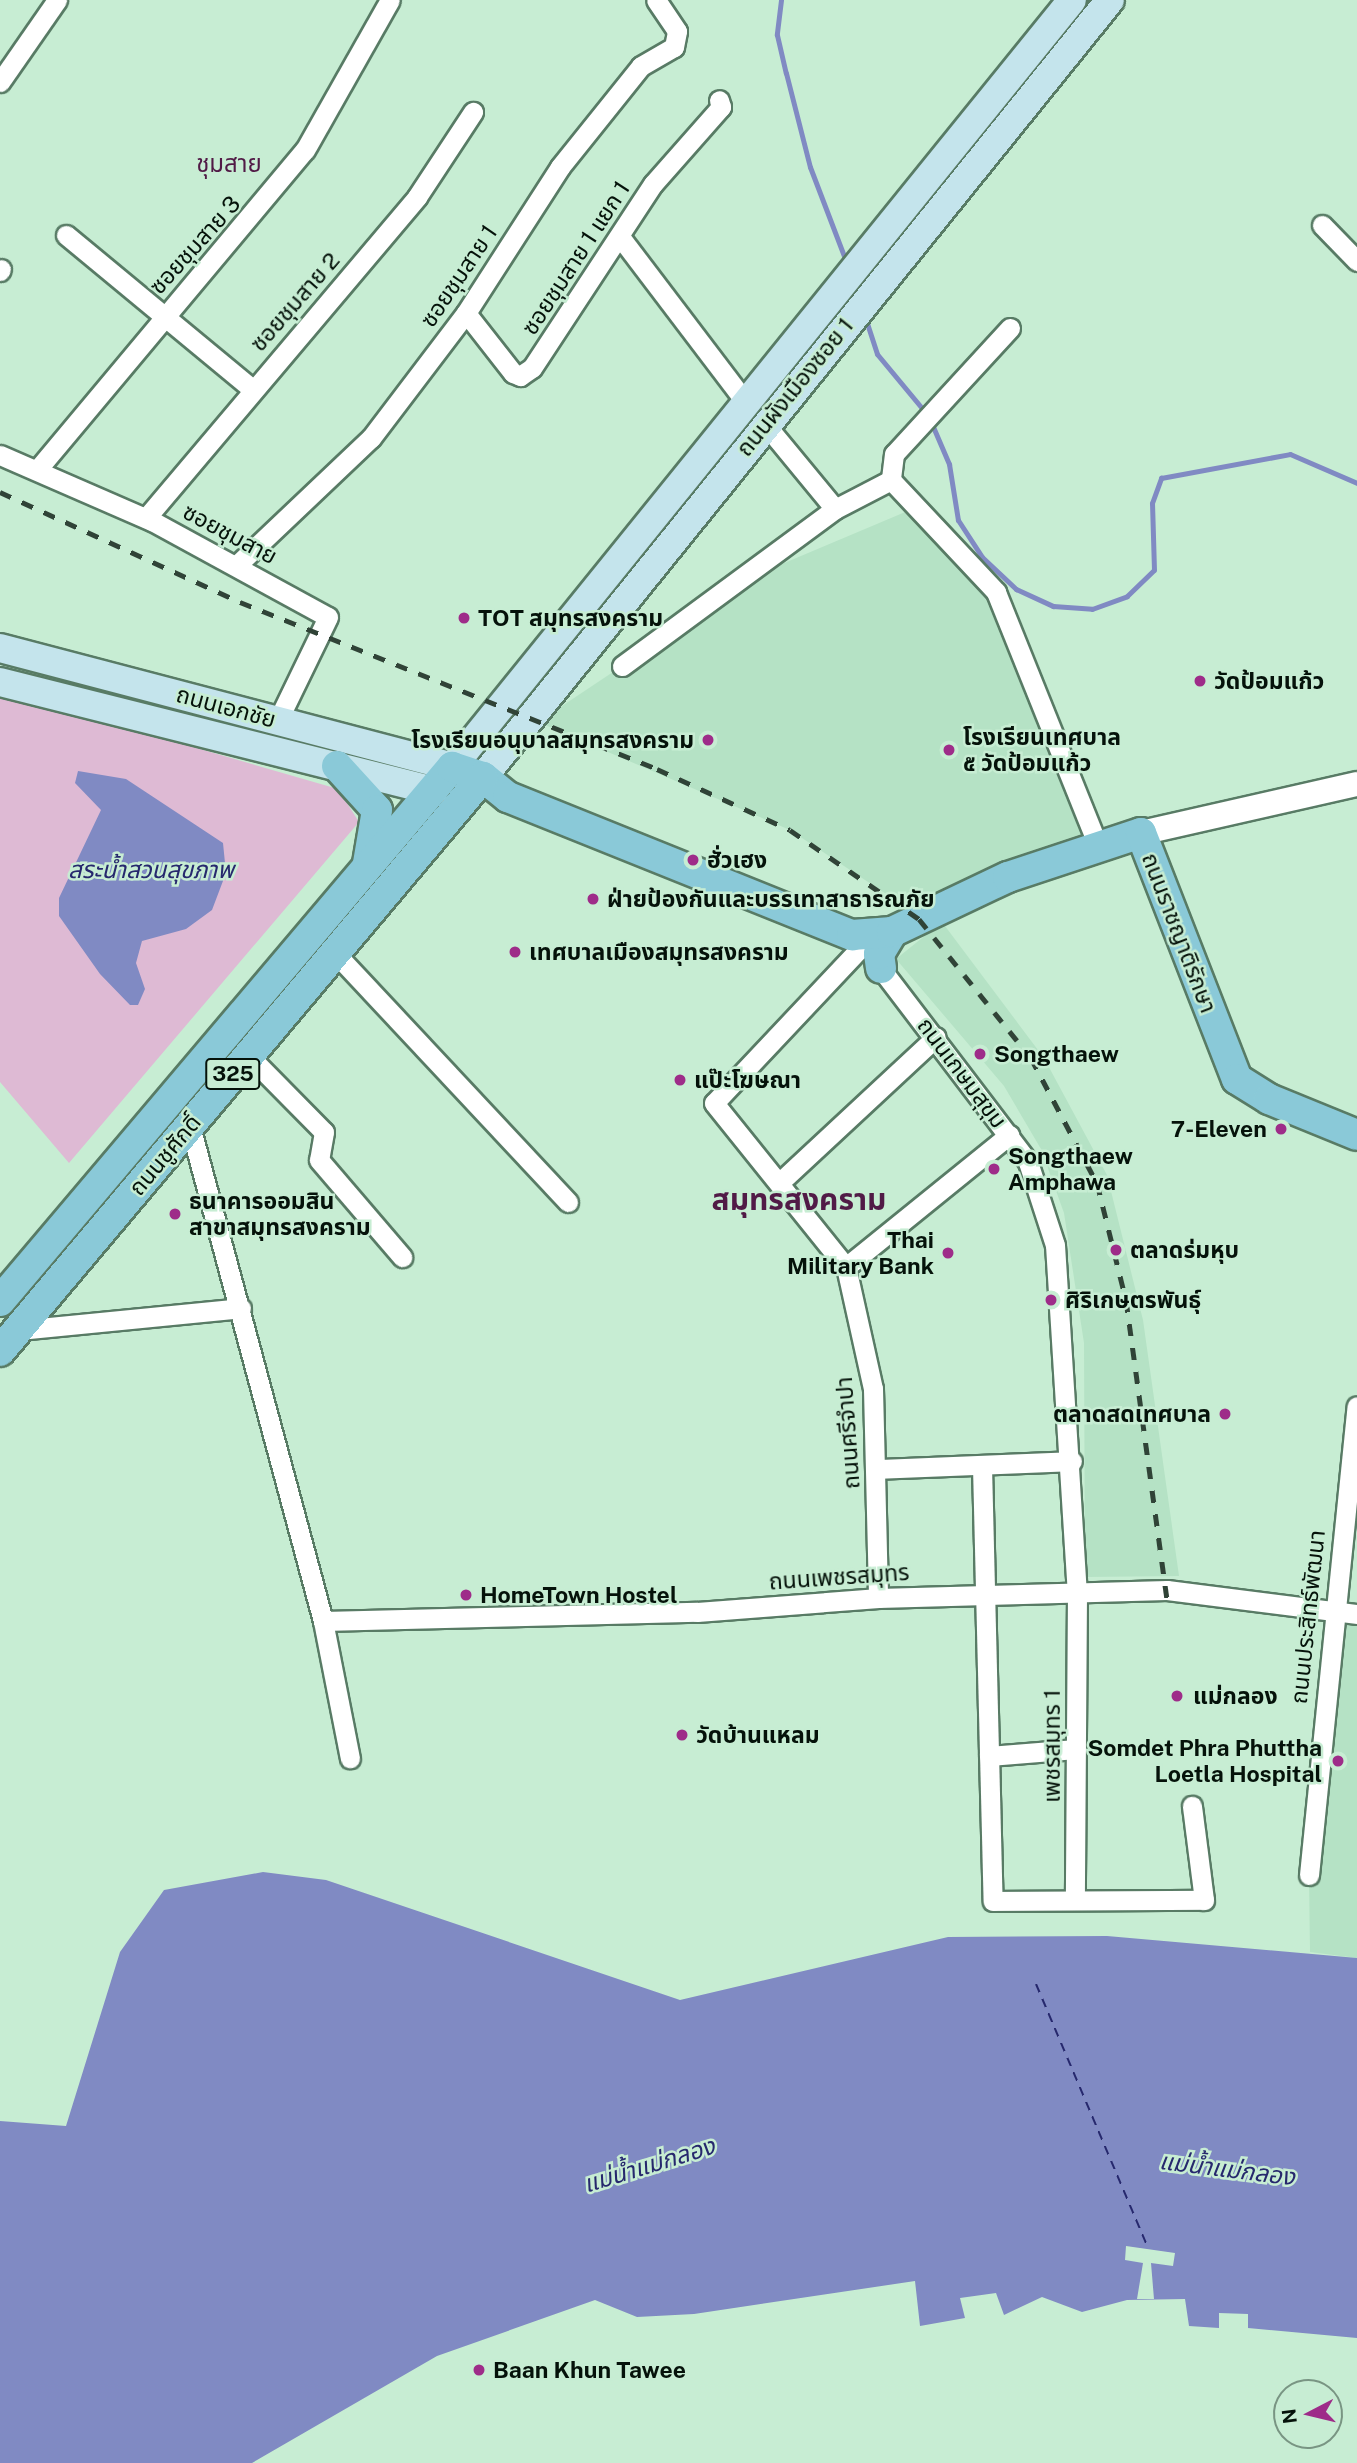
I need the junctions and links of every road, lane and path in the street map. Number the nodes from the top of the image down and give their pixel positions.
1 (57, 0) edge
2 (390, 0) edge
3 (656, 0) edge
4 (1072, 0) edge
5 (1110, 0) edge
6 (1, 72) edge
7 (719, 100) dead end
8 (473, 112) dead end
9 (1322, 225) dead end
10 (66, 235) dead end
11 (621, 238) junction
12 (1357, 261) edge
13 (466, 313) junction
14 (164, 316) junction
15 (1010, 328) dead end
16 (252, 389) junction
17 (743, 399) junction
18 (765, 424) junction
19 (0, 456) edge
20 (37, 471) junction
21 (891, 480) junction
22 (835, 509) junction
23 (146, 518) junction
24 (237, 565) junction
25 (0, 648) edge
26 (622, 666) dead end
27 (528, 667) junction
28 (0, 681) edge
29 (552, 686) junction
30 (278, 720) junction
31 (337, 766) junction
32 (452, 767) junction
33 (1357, 784) edge
34 (475, 788) junction
35 (434, 791) junction
36 (1141, 833) junction
37 (1097, 843) junction
38 (367, 866) junction
39 (892, 932) junction
40 (858, 940) junction
41 (292, 950) junction
42 (326, 963) junction
43 (881, 968) junction
44 (936, 1037) junction
45 (248, 1055) junction
46 (190, 1126) junction
47 (1009, 1135) junction
48 (1357, 1135) edge
49 (779, 1183) junction
50 (568, 1202) dead end
51 (402, 1257) dead end
52 (846, 1267) junction
53 (0, 1301) edge
54 (241, 1308) junction
55 (9, 1341) edge
56 (1357, 1406) edge
57 (1072, 1461) junction
58 (982, 1466) junction
59 (877, 1469) junction
60 (1077, 1593) junction
61 (984, 1594) junction
62 (878, 1598) junction
63 (1331, 1611) junction
64 (1357, 1614) edge
65 (323, 1621) junction
66 (1076, 1749) junction
67 (989, 1756) junction
68 (350, 1758) dead end
69 (1192, 1807) dead end
70 (1309, 1875) dead end
71 (1075, 1900) junction

1 - 6 street
2 - 14 street, ซอยชุมสาย 3
3 - 13 street, ซอยชุมสาย 1
4 - 17 main road, ถนนผังเมืองซอย 1
5 - 18 main road, ถนนผังเมืองซอย 1
7 - 11 street, ซอยชุมสาย 1 แยก 1
8 - 16 street, ซอยชุมสาย 2
9 - 12 street
10 - 14 street
11 - 13 street, ซอยชุมสาย 1 แยก 1
11 - 17 street
13 - 24 street, ซอยชุมสาย 1
14 - 16 street
14 - 20 street, ซอยชุมสาย 3
15 - 21 street
16 - 23 street, ซอยชุมสาย 2
17 - 27 main road, ถนนผังเมืองซอย 1
18 - 22 street
18 - 29 main road, ถนนผังเมืองซอย 1
19 - 20 street, ซอยชุมสาย
20 - 23 street, ซอยชุมสาย
21 - 22 street
21 - 37 street
22 - 26 street
23 - 24 street, ซอยชุมสาย
24 - 30 street, ซอยชุมสาย
25 - 30 main road, ถนนเอกชัย
27 - 29 main road
27 - 32 main road, ถนนผังเมืองซอย 1
28 - 31 main road, ถนนเอกชัย
29 - 34 main road, ถนนผังเมืองซอย 1
30 - 32 main road, ถนนเอกชัย
31 - 35 main road, ถนนเอกชัย
31 - 38 main road
32 - 34 main road
32 - 35 main road, ถนนชูศักดิ์
33 - 36 street
34 - 35 main road
34 - 40 main road, ถนนเกษมสุขุม
34 - 42 main road, ถนนชูศักดิ์ / 325
35 - 38 main road, ถนนชูศักดิ์ / 325
36 - 37 main road, ถนนราชญาติรักษา
36 - 48 main road, ถนนราชญาติรักษา
37 - 39 main road, ถนนราชญาติรักษา
38 - 41 main road, ถนนชูศักดิ์ / 325
39 - 40 main road, ถนนราชญาติรักษา
39 - 43 main road
40 - 43 street, ถนนเกษมสุขุม
40 - 49 street, ถนนศรีจำปา
41 - 42 main road
41 - 53 main road, ถนนชูศักดิ์ / 325
42 - 45 main road, ถนนชูศักดิ์ / 325
42 - 50 street
43 - 44 street, ถนนเกษมสุขุม
44 - 47 street, ถนนเกษมสุขุม
44 - 49 street
45 - 46 main road, ถนนชูศักดิ์ / 325
45 - 51 street
46 - 54 street
46 - 55 main road, ถนนชูศักดิ์ / 325
47 - 52 street
47 - 57 street, ถนนเกษมสุขุม
49 - 52 street, ถนนศรีจำปา
52 - 59 street, ถนนศรีจำปา
54 - 55 street
54 - 65 street
56 - 63 street, ถนนประสิทธ์พัฒนา
57 - 58 street
57 - 60 street, ถนนเกษมสุขุม
58 - 59 street
58 - 61 street
59 - 62 street, ถนนศรีจำปา
60 - 61 street, ถนนเพชรสมุทร
60 - 63 street, ถนนเพชรสมุทร
60 - 66 street, เพชรสมุทร 1
61 - 62 street, ถนนเพชรสมุทร
61 - 67 street
62 - 65 street, ถนนเพชรสมุทร
63 - 64 street, ถนนเพชรสมุทร
63 - 70 street, ถนนประสิทธ์พัฒนา
65 - 68 street
66 - 67 street
66 - 71 street, เพชรสมุทร 1
67 - 71 street
69 - 71 street

